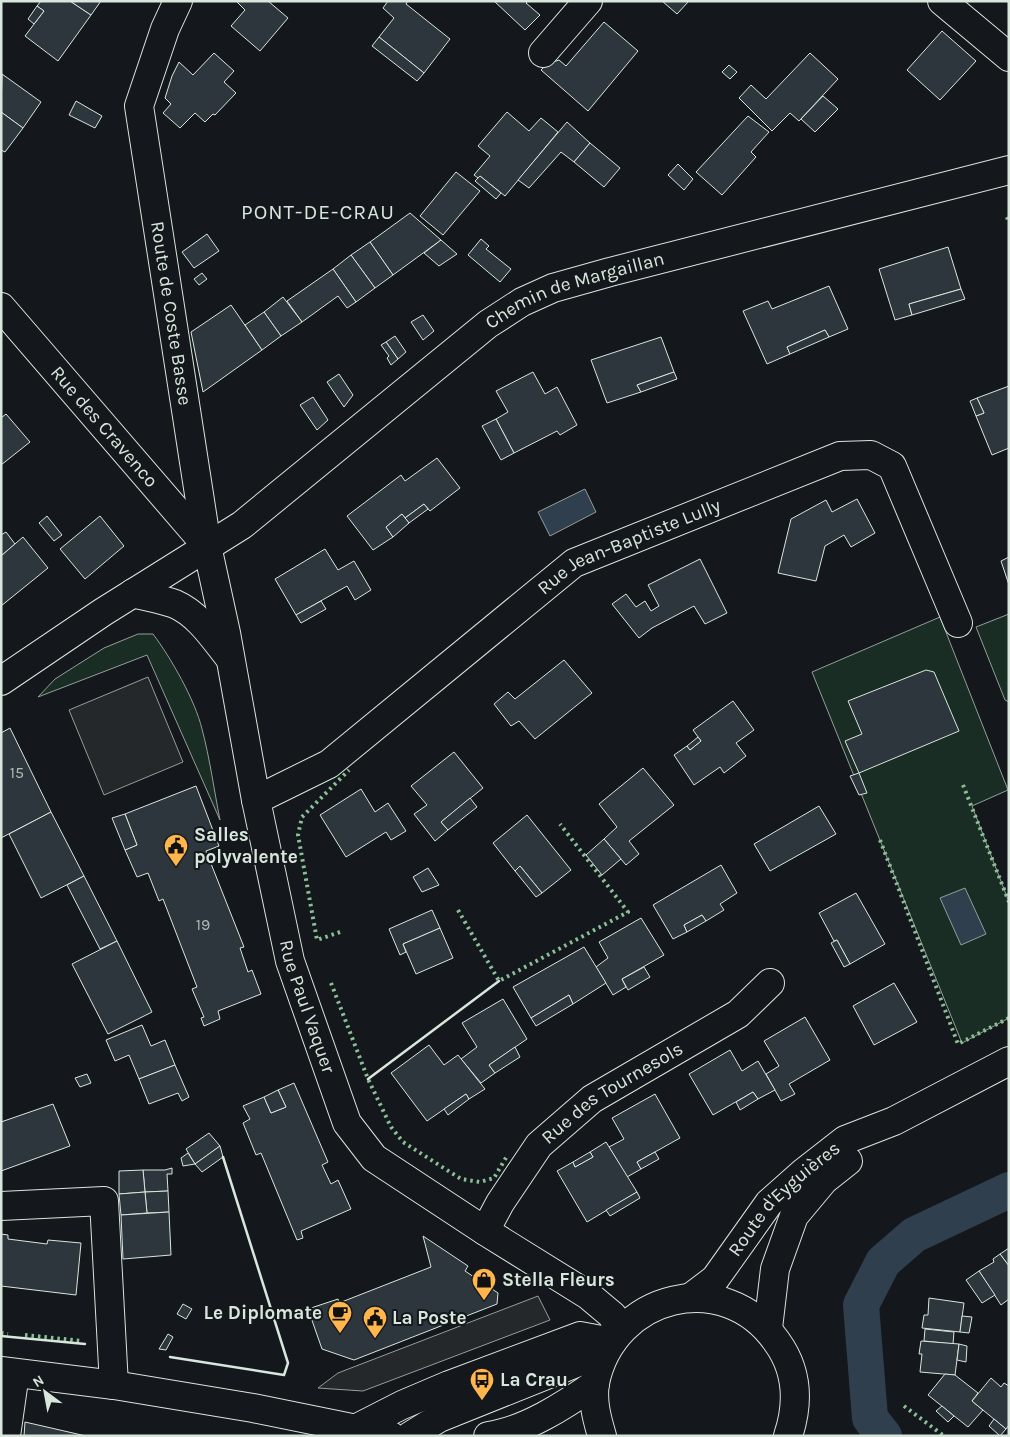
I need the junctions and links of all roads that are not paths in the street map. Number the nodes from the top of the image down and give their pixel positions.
1 (178, 1) edge
2 (588, 1) edge
3 (942, 1) edge
4 (543, 53) dead end
5 (1009, 56) edge
6 (1009, 170) edge
7 (1, 306) edge
8 (207, 546) junction
9 (133, 593) junction
10 (958, 623) dead end
11 (231, 659) junction
12 (1, 681) edge
13 (256, 800) junction
14 (770, 983) dead end
15 (1009, 1061) edge
16 (894, 1121) junction
17 (1, 1206) edge
18 (485, 1231) junction
19 (690, 1298) junction
20 (768, 1328) junction
21 (612, 1342) junction
22 (8, 1372) edge
23 (595, 1384) junction
24 (114, 1385) junction
25 (355, 1429) junction
26 (796, 1430) edge
27 (6, 1436) edge
28 (391, 1436) edge
29 (410, 1436) edge
30 (488, 1436) edge
31 (602, 1436) edge

1 - 8 street, Route de Coste Basse
2 - 4 street
3 - 5 street
6 - 8 street, Chemin de Margaillan
7 - 8 street, Rue des Cravenco
8 - 9 street
8 - 11 street, Rue Paul Vaquer
9 - 11 street
9 - 12 street
10 - 13 street, Rue Jean-Baptiste Lully
11 - 13 street, Rue Paul Vaquer
13 - 18 street, Rue Paul Vaquer
14 - 18 street, Rue des Tournesols
15 - 16 street, Route d'Eyguières
16 - 19 street, Route d'Eyguières
16 - 20 street, Route d'Eyguières
17 - 24 street
18 - 21 street, Rue Paul Vaquer
19 - 20 street
19 - 21 street
20 - 26 street
21 - 23 street
21 - 25 street
21 - 29 street
22 - 24 street
22 - 27 street
23 - 30 street
23 - 31 street
24 - 25 street
25 - 28 street

